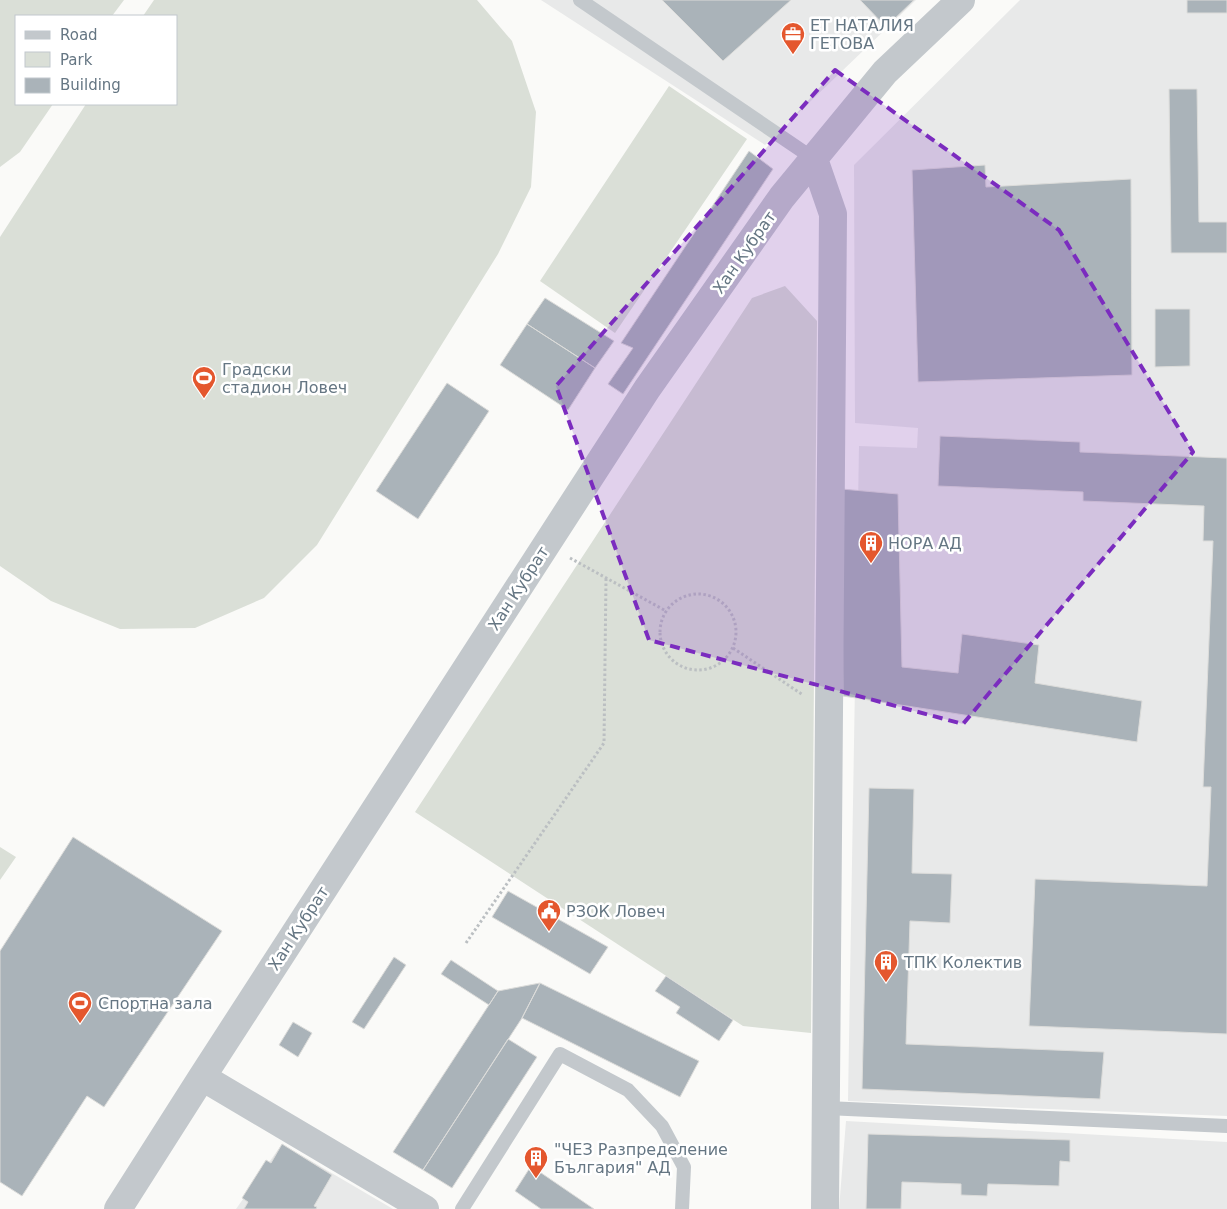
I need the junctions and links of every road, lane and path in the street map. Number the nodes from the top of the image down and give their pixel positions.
1 (580, 0) edge
2 (961, 0) edge
3 (814, 159) junction
4 (545, 545) junction
5 (606, 578) junction
6 (666, 611) junction
7 (733, 648) junction
8 (828, 711) junction
9 (466, 942) dead end
10 (202, 1077) junction
11 (826, 1108) junction
12 (1227, 1126) edge
13 (118, 1209) edge
14 (425, 1209) edge
15 (462, 1209) edge
16 (682, 1209) edge
17 (825, 1209) edge

1 - 3 lane
2 - 3 street, Хан Кубрат
3 - 4 street, Хан Кубрат
3 - 8 street
4 - 5 path
4 - 10 street, Хан Кубрат
5 - 6 path
5 - 9 path
6 - 7 path
6 - 7 path
7 - 8 path
8 - 11 street
10 - 13 street, Хан Кубрат
10 - 14 street
11 - 12 lane
11 - 17 street
15 - 16 lane

